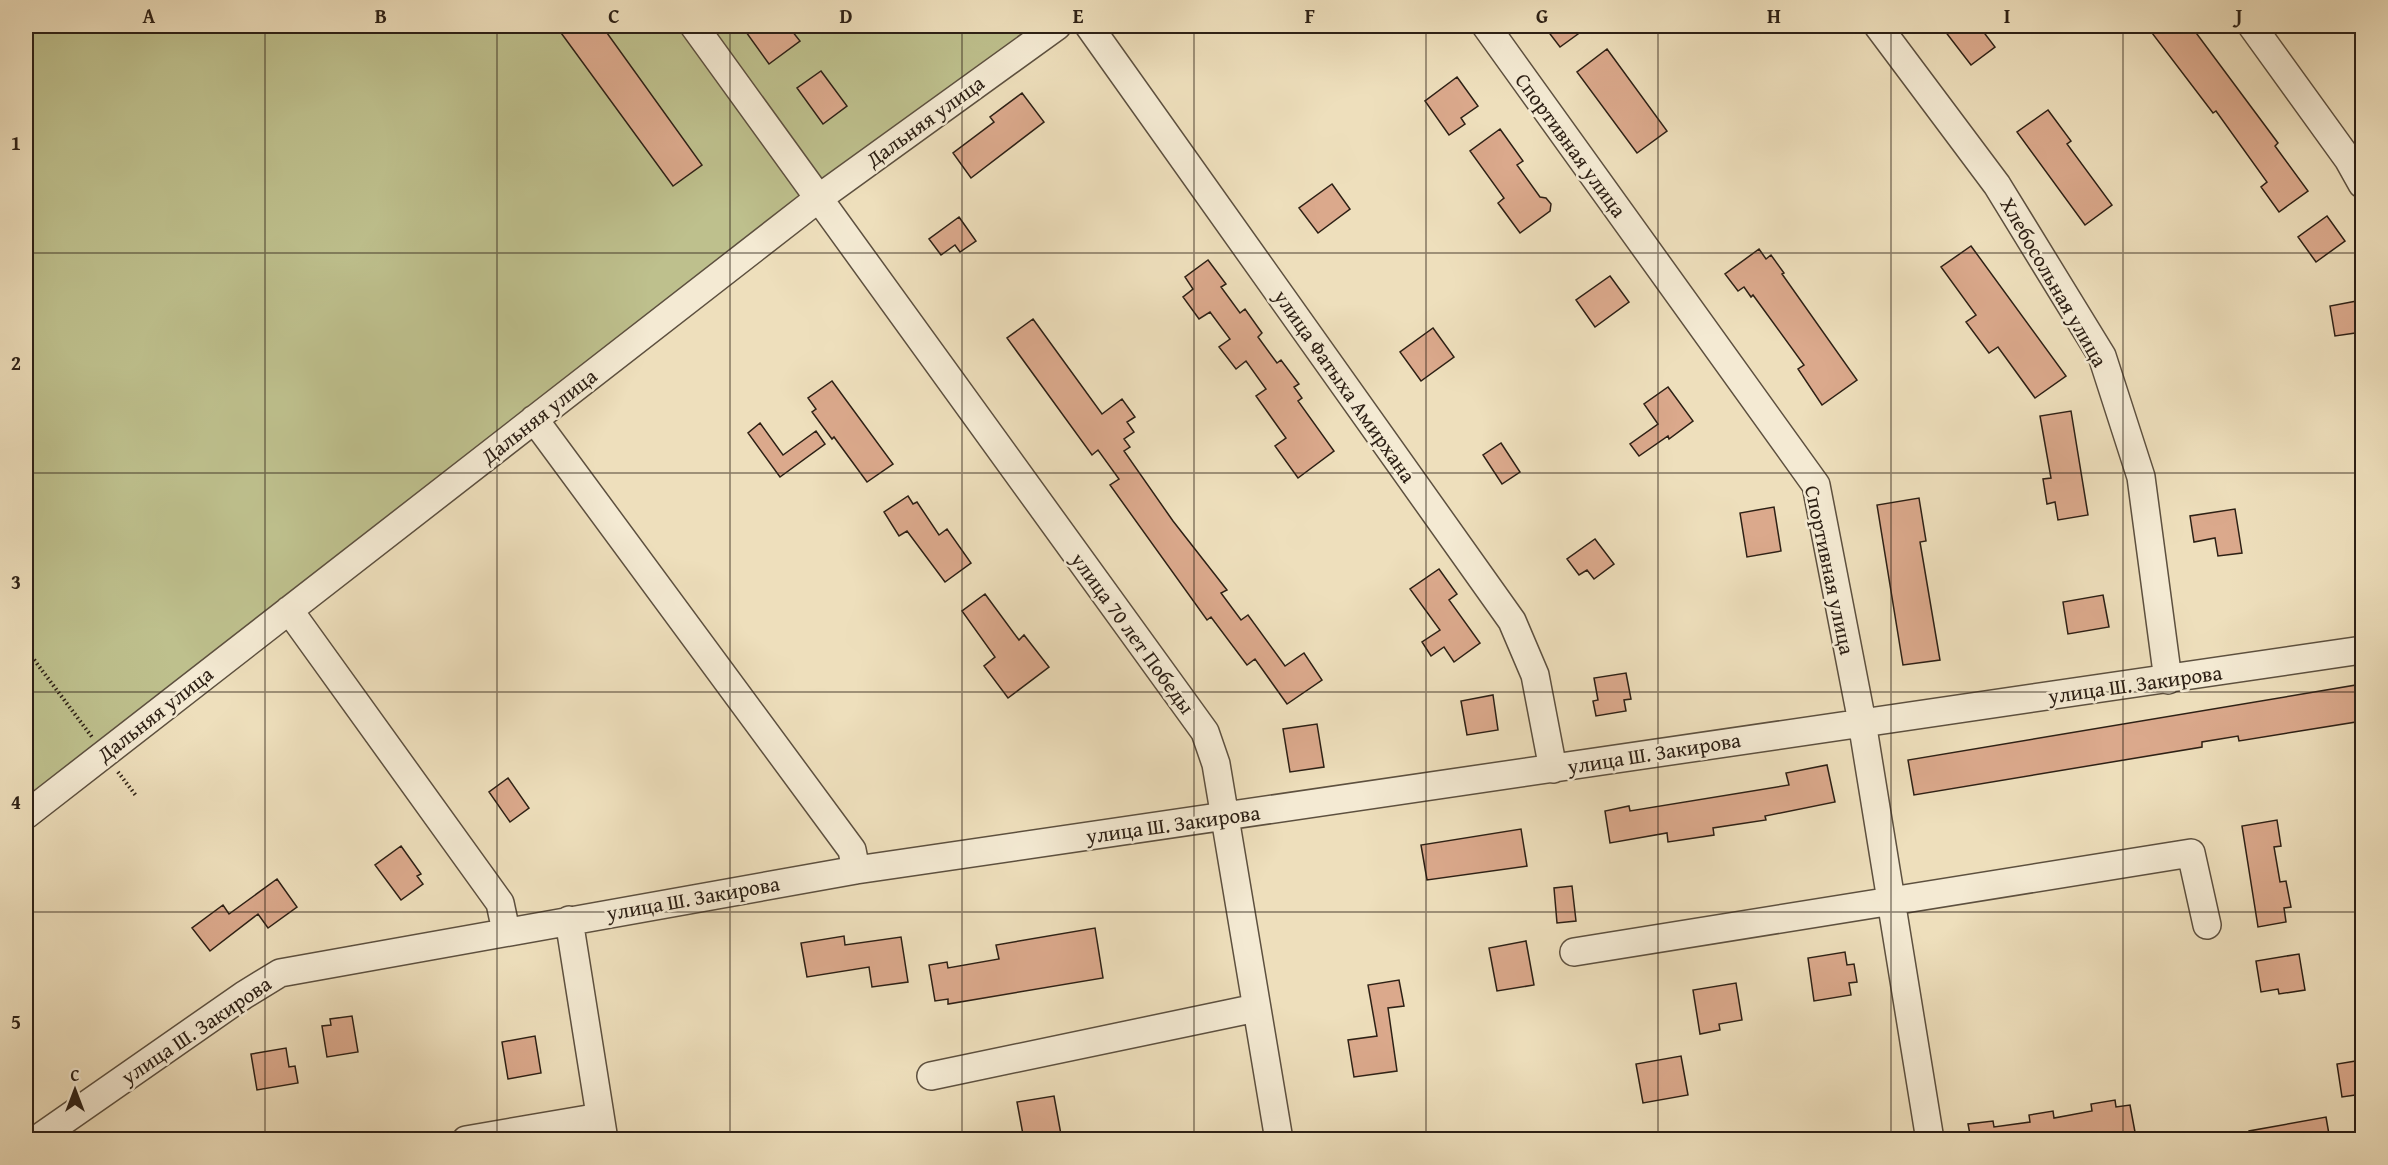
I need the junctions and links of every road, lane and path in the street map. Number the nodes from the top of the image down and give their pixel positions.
1 (694, 26) edge
2 (1089, 26) edge
3 (1486, 26) edge
4 (1878, 26) edge
5 (2252, 26) edge
6 (1040, 30) edge
7 (2362, 184) edge
8 (819, 198) junction
9 (534, 419) junction
10 (289, 610) junction
11 (26, 649) edge
12 (2362, 650) edge
13 (2168, 680) junction
14 (1862, 722) junction
15 (104, 753) junction
16 (1553, 769) junction
17 (137, 797) dead end
18 (26, 814) edge
19 (1224, 816) junction
20 (856, 870) junction
21 (1891, 902) junction
22 (569, 920) junction
23 (2207, 925) dead end
24 (506, 931) junction
25 (1574, 952) dead end
26 (1256, 1008) junction
27 (931, 1076) dead end
28 (602, 1128) edge
29 (36, 1140) edge
30 (466, 1140) edge
31 (1278, 1140) edge
32 (1929, 1140) edge

1 - 8 street, улица 70 лет Победы
2 - 16 street, улица Фатыха Амирхана
3 - 14 street, Спортивная улица
4 - 13 street, Хлебосольная улица
5 - 7 street
6 - 8 street, Дальняя улица
8 - 9 street, Дальняя улица
8 - 19 street, улица 70 лет Победы
9 - 10 street, Дальняя улица
9 - 20 street
10 - 15 street, Дальняя улица
10 - 24 street
11 - 15 path
12 - 13 street, улица Ш. Закирова
13 - 14 street, улица Ш. Закирова
14 - 16 street, улица Ш. Закирова
14 - 21 street, Спортивная улица
15 - 17 path
15 - 18 street, Дальняя улица
16 - 19 street, улица Ш. Закирова
19 - 20 street, улица Ш. Закирова
19 - 26 street, улица 70 лет Победы
20 - 22 street, улица Ш. Закирова
21 - 23 street
21 - 25 street
21 - 32 street, Спортивная улица
22 - 24 street, улица Ш. Закирова
22 - 28 street
24 - 29 street, улица Ш. Закирова
26 - 27 street
26 - 31 street, улица 70 лет Победы
28 - 30 street

